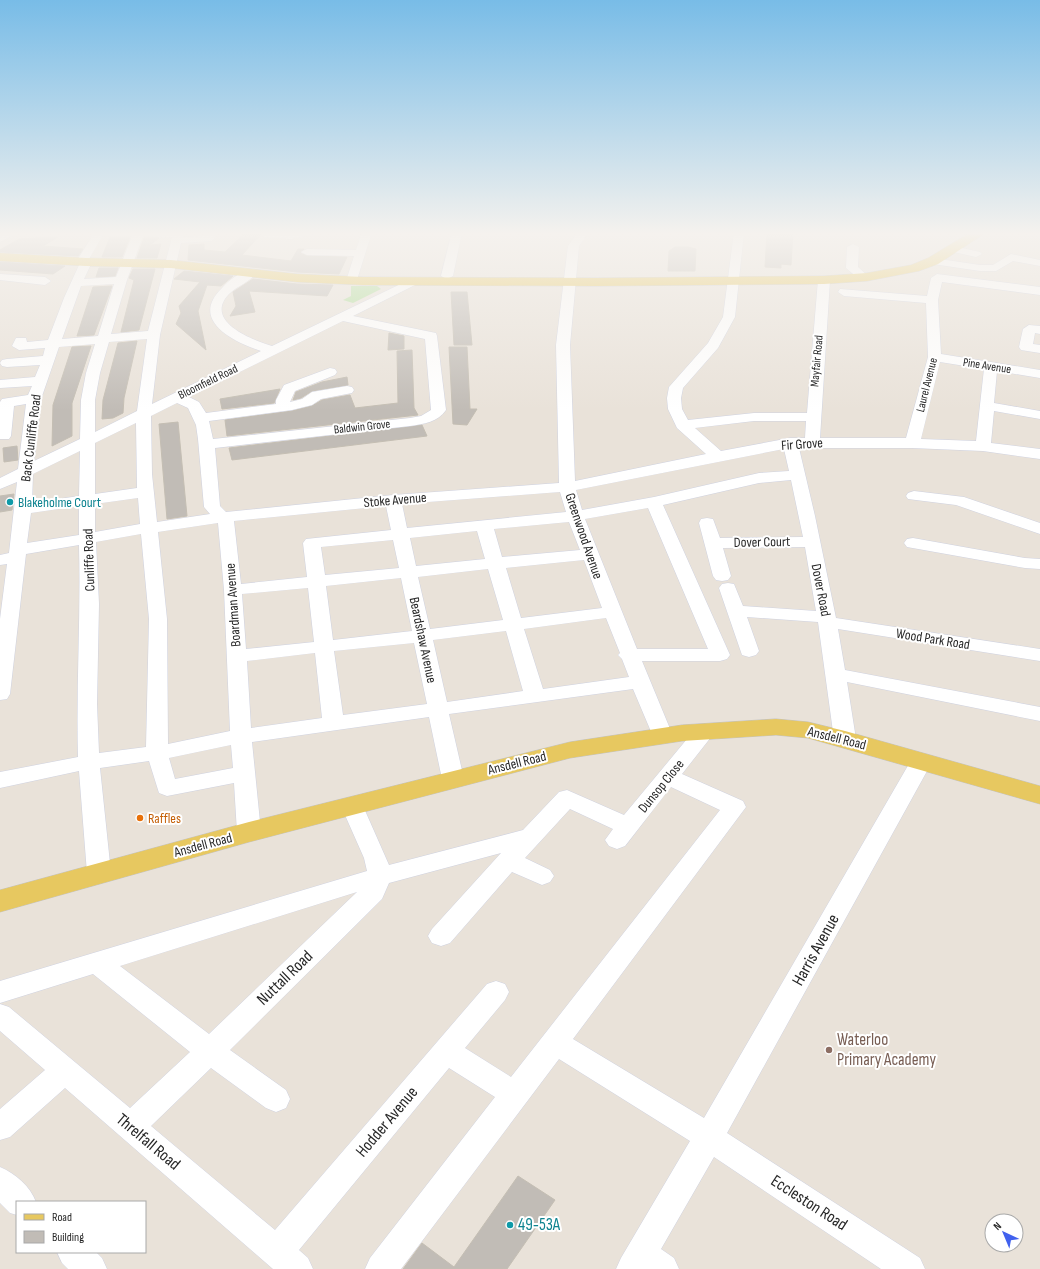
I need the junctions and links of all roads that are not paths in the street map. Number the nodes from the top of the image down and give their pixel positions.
1 (74, 291) edge
2 (118, 291) edge
3 (163, 291) edge
4 (226, 291) edge
5 (394, 291) edge
6 (569, 291) edge
7 (733, 291) edge
8 (823, 291) edge
9 (934, 291) edge
10 (844, 292) dead end
11 (932, 300) junction
12 (341, 317) junction
13 (1040, 330) edge
14 (154, 335) junction
15 (104, 338) junction
16 (21, 341) dead end
17 (54, 343) junction
18 (1040, 348) edge
19 (272, 350) junction
20 (935, 357) junction
21 (48, 360) junction
22 (7, 363) dead end
23 (991, 366) junction
24 (330, 372) dead end
25 (1040, 374) edge
26 (39, 381) junction
27 (0, 384) edge
28 (347, 390) dead end
29 (177, 398) junction
30 (34, 399) junction
31 (987, 406) junction
32 (284, 407) junction
33 (144, 413) junction
34 (1040, 415) edge
35 (812, 417) junction
36 (200, 418) junction
37 (682, 424) junction
38 (4, 436) dead end
39 (88, 440) junction
40 (812, 442) junction
41 (790, 443) junction
42 (912, 443) junction
43 (207, 444) junction
44 (983, 446) junction
45 (1040, 454) edge
46 (718, 456) junction
47 (25, 471) junction
48 (798, 475) junction
49 (0, 484) edge
50 (567, 487) junction
51 (146, 492) junction
52 (914, 496) dead end
53 (393, 500) junction
54 (88, 501) junction
55 (654, 502) junction
56 (23, 509) junction
57 (575, 516) junction
58 (223, 518) junction
59 (707, 523) dead end
60 (484, 525) junction
61 (148, 528) junction
62 (1040, 529) edge
63 (401, 534) junction
64 (88, 538) junction
65 (812, 542) junction
66 (713, 543) junction
67 (913, 543) dead end
68 (589, 554) junction
69 (11, 556) edge
70 (494, 564) junction
71 (1040, 564) edge
72 (409, 572) junction
73 (316, 581) junction
74 (233, 590) junction
75 (736, 611) junction
76 (612, 612) junction
77 (826, 620) junction
78 (513, 625) junction
79 (422, 636) junction
80 (324, 647) junction
81 (749, 651) dead end
82 (628, 655) junction
83 (237, 656) junction
84 (1040, 656) edge
85 (836, 674) junction
86 (640, 682) junction
87 (0, 694) edge
88 (535, 696) junction
89 (437, 709) junction
90 (1040, 714) edge
91 (333, 722) junction
92 (704, 732) junction
93 (241, 736) junction
94 (662, 736) junction
95 (845, 739) junction
96 (157, 753) junction
97 (89, 762) junction
98 (921, 762) junction
99 (245, 773) junction
100 (668, 777) junction
101 (453, 779) junction
102 (0, 780) edge
103 (1040, 795) edge
104 (352, 806) junction
105 (249, 832) junction
106 (530, 837) junction
107 (509, 860) junction
108 (100, 873) junction
109 (380, 876) junction
110 (542, 876) dead end
111 (0, 901) edge
112 (441, 936) dead end
113 (97, 963) junction
114 (0, 992) edge
115 (496, 992) dead end
116 (2, 1021) edge
117 (555, 1042) junction
118 (446, 1051) junction
119 (210, 1052) junction
120 (64, 1071) junction
121 (515, 1094) junction
122 (276, 1099) dead end
123 (0, 1127) edge
124 (130, 1127) junction
125 (709, 1137) junction
126 (0, 1182) edge
127 (20, 1201) edge
128 (74, 1253) edge
129 (287, 1260) edge
130 (645, 1264) edge
131 (91, 1269) edge
132 (381, 1269) edge
133 (909, 1269) edge

1 - 17 street, Back Cunliffe Road
2 - 15 street, Cunliffe Road
3 - 14 street
4 - 19 street
5 - 12 street, Bloomfield Road
6 - 50 street, Greenwood Avenue
7 - 37 street
8 - 35 street, Mayfair Road
9 - 11 street, Laurel Avenue
10 - 11 street
11 - 20 street, Laurel Avenue
12 - 19 street, Bloomfield Road
12 - 43 street, Baldwin Grove
13 - 18 street
14 - 15 street
14 - 33 street
15 - 17 street
15 - 39 street, Cunliffe Road
16 - 17 street
17 - 21 street, Back Cunliffe Road
19 - 29 street, Bloomfield Road
20 - 23 street, Pine Avenue
20 - 42 street, Laurel Avenue
21 - 22 street
21 - 26 street, Back Cunliffe Road
23 - 25 street, Pine Avenue
23 - 31 street
24 - 32 street
26 - 27 street
26 - 30 street, Back Cunliffe Road
28 - 32 street
29 - 33 street, Bloomfield Road
29 - 36 street, Boardman Avenue
30 - 38 street
30 - 47 street, Back Cunliffe Road
31 - 34 street
31 - 44 street
32 - 36 street
33 - 39 street, Bloomfield Road
33 - 51 street
35 - 37 street
35 - 40 street, Mayfair Road
36 - 43 street, Boardman Avenue
37 - 46 street
39 - 47 street, Bloomfield Road
39 - 54 street, Cunliffe Road
40 - 41 street, Fir Grove
40 - 42 street, Fir Grove
41 - 46 street, Fir Grove
41 - 48 street, Dover Road
42 - 44 street, Fir Grove
43 - 58 street, Boardman Avenue
44 - 45 street, Fir Grove
46 - 50 street, Fir Grove
47 - 49 street, Bloomfield Road
47 - 56 street, Back Cunliffe Road
48 - 55 street
48 - 65 street, Dover Road
50 - 53 street, Stoke Avenue
50 - 57 street, Greenwood Avenue
51 - 54 street
51 - 61 street
52 - 62 street
53 - 58 street, Stoke Avenue
53 - 63 street, Beardshaw Avenue
54 - 56 street
54 - 64 street, Cunliffe Road
55 - 57 street
55 - 82 street
56 - 69 street, Back Cunliffe Road
57 - 60 street
57 - 68 street, Greenwood Avenue
58 - 61 street, Stoke Avenue
58 - 74 street, Boardman Avenue
59 - 66 street, Dover Court
60 - 63 street
60 - 70 street
61 - 64 street, Stoke Avenue
61 - 96 street
63 - 72 street, Beardshaw Avenue
63 - 73 street
64 - 69 street, Stoke Avenue
64 - 97 street, Cunliffe Road
65 - 66 street, Dover Court
65 - 77 street, Dover Road
66 - 75 street, Dover Court
67 - 71 street
68 - 70 street
68 - 76 street, Greenwood Avenue
69 - 87 street, Back Cunliffe Road
70 - 72 street
70 - 78 street
72 - 73 street
72 - 79 street, Beardshaw Avenue
73 - 74 street
73 - 80 street
74 - 83 street, Boardman Avenue
75 - 77 street, Wood Park Road
75 - 81 street, Dover Court
76 - 78 street
76 - 82 street, Greenwood Avenue
77 - 84 street, Wood Park Road
77 - 85 street, Dover Road
78 - 79 street
78 - 88 street
79 - 80 street
79 - 89 street, Beardshaw Avenue
80 - 83 street
80 - 91 street
82 - 86 street, Greenwood Avenue
83 - 93 street, Boardman Avenue
85 - 90 street
85 - 95 street, Dover Road
86 - 88 street
86 - 94 street, Greenwood Avenue
88 - 89 street
89 - 91 street
89 - 101 street, Beardshaw Avenue
91 - 93 street
92 - 94 main road, Ansdell Road
92 - 95 main road, Ansdell Road
92 - 100 street, Dunsop Close
93 - 96 street
93 - 99 street, Boardman Avenue
94 - 101 main road, Ansdell Road
95 - 98 main road, Ansdell Road
96 - 97 street
96 - 99 street
97 - 102 street
97 - 108 street, Cunliffe Road
98 - 103 main road, Ansdell Road
98 - 125 street, Harris Avenue
99 - 105 street, Boardman Avenue
100 - 106 street, Dunsop Close
100 - 117 street
101 - 104 main road, Ansdell Road
104 - 105 main road, Ansdell Road
104 - 109 street
105 - 108 main road, Ansdell Road
106 - 107 street
106 - 109 street
107 - 110 street
107 - 112 street
108 - 111 main road, Ansdell Road
109 - 113 street
109 - 119 street, Nuttall Road
113 - 114 street
113 - 119 street
115 - 118 street, Hodder Avenue
116 - 120 street, Threlfall Road
117 - 121 street
117 - 125 street, Eccleston Road
118 - 121 street
118 - 129 street, Hodder Avenue
119 - 122 street
119 - 124 street, Nuttall Road
120 - 123 street
120 - 124 street, Threlfall Road
121 - 132 street
124 - 129 street, Threlfall Road
125 - 130 street, Harris Avenue
125 - 133 street, Eccleston Road
126 - 127 street
128 - 131 street

